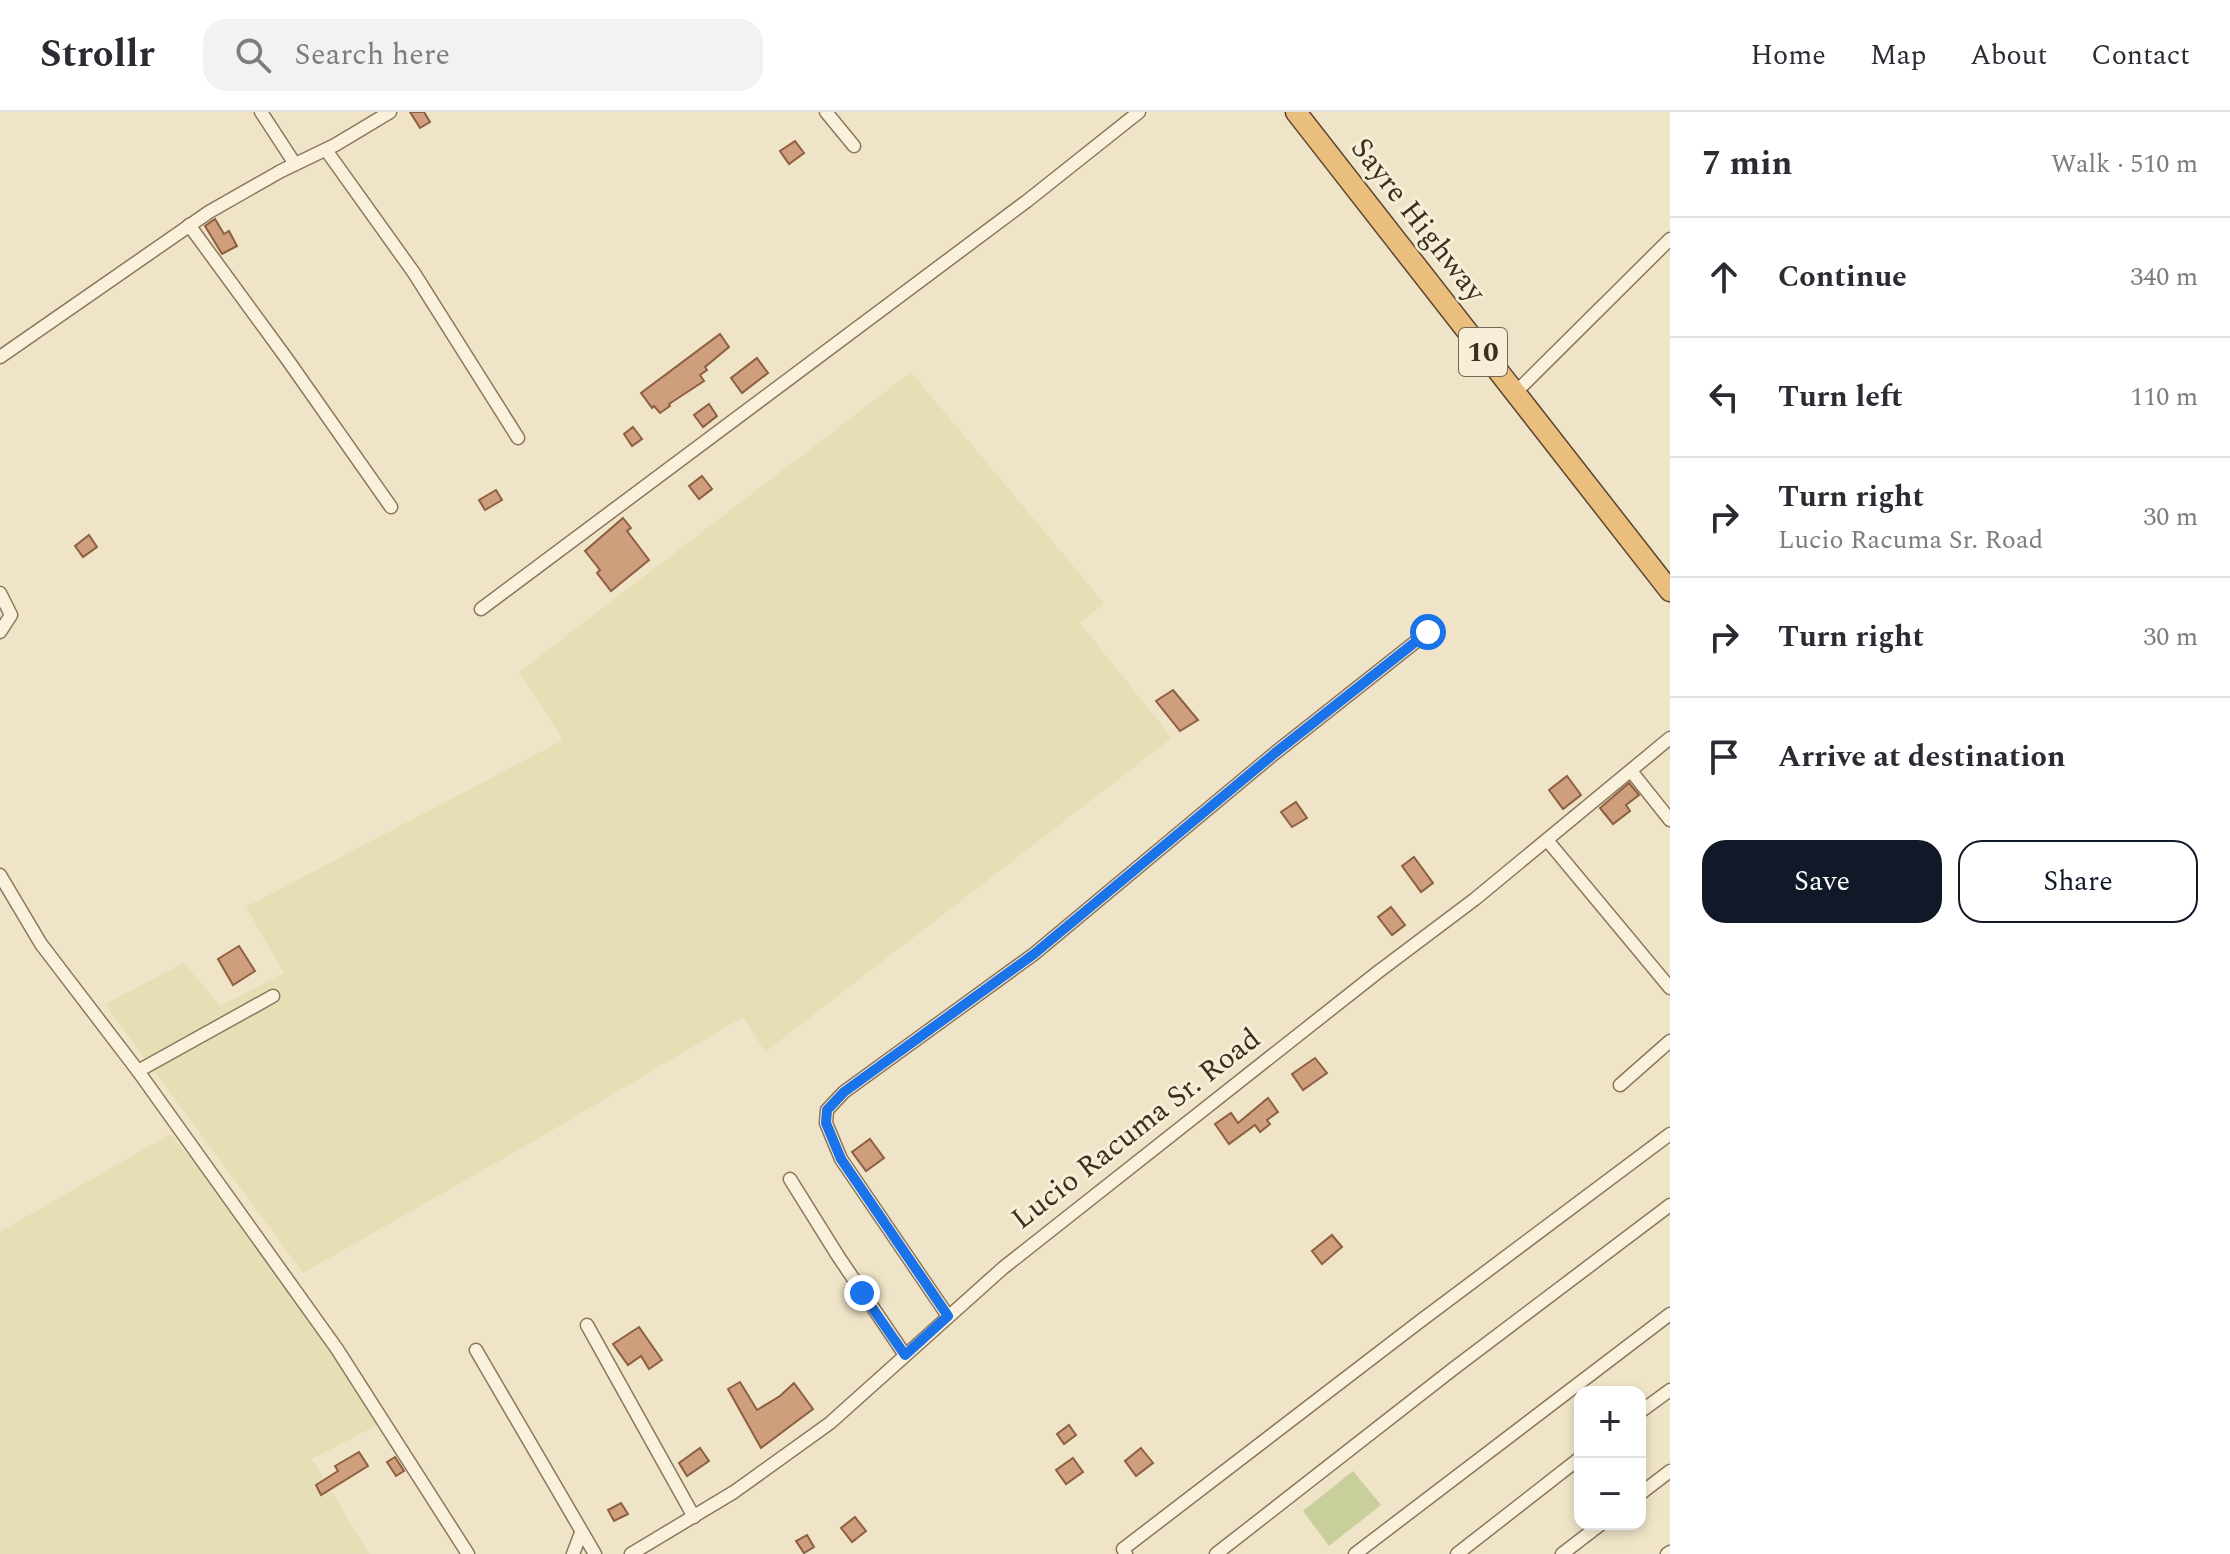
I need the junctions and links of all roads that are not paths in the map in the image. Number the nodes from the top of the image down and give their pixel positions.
1 (261, 112) edge
2 (390, 112) edge
3 (826, 112) edge
4 (1139, 112) edge
5 (1296, 112) edge
6 (854, 146) dead end
7 (326, 150) junction
8 (295, 164) junction
9 (189, 225) junction
10 (1670, 239) edge
11 (0, 357) edge
12 (1515, 393) junction
13 (518, 438) dead end
14 (391, 507) dead end
15 (1670, 591) edge
16 (0, 593) edge
17 (481, 609) dead end
18 (0, 632) edge
19 (1428, 632) dead end
20 (1670, 738) edge
21 (1631, 771) junction
22 (1670, 820) edge
23 (1547, 840) junction
24 (0, 875) edge
25 (1670, 988) edge
26 (273, 996) dead end
27 (1670, 1041) edge
28 (138, 1071) junction
29 (1620, 1085) dead end
30 (1670, 1134) edge
31 (790, 1179) dead end
32 (1670, 1205) edge
33 (1670, 1314) edge
34 (948, 1316) junction
35 (587, 1325) dead end
36 (476, 1350) dead end
37 (905, 1355) junction
38 (1670, 1390) edge
39 (1646, 1408) edge
40 (1574, 1463) edge
41 (1670, 1471) edge
42 (1646, 1489) edge
43 (694, 1517) junction
44 (1593, 1530) edge
45 (581, 1533) junction
46 (634, 1553) edge
47 (468, 1554) edge
48 (573, 1554) edge
49 (595, 1554) edge
50 (1126, 1554) edge
51 (1216, 1554) edge
52 (1355, 1554) edge
53 (1457, 1554) edge
54 (1562, 1554) edge

1 - 8 street
2 - 7 street
3 - 6 street
4 - 17 street
5 - 12 highway, Sayre Highway / 10
7 - 8 street
7 - 13 street
8 - 9 street
9 - 11 street
9 - 14 street
10 - 12 street
12 - 15 highway, Sayre Highway / 10
16 - 18 street
19 - 34 street
20 - 21 street, Lucio Racuma Sr. Road
21 - 22 street
21 - 23 street, Lucio Racuma Sr. Road
23 - 25 street
23 - 34 street, Lucio Racuma Sr. Road
24 - 28 street
26 - 28 street
27 - 29 street
28 - 47 street
30 - 50 street
31 - 37 street
32 - 51 street
33 - 52 street
34 - 37 street, Lucio Racuma Sr. Road
35 - 43 street
36 - 45 street
37 - 43 street, Lucio Racuma Sr. Road
38 - 39 street
40 - 53 street
41 - 42 street
43 - 46 street, Lucio Racuma Sr. Road
44 - 54 street
45 - 48 street
45 - 49 street

